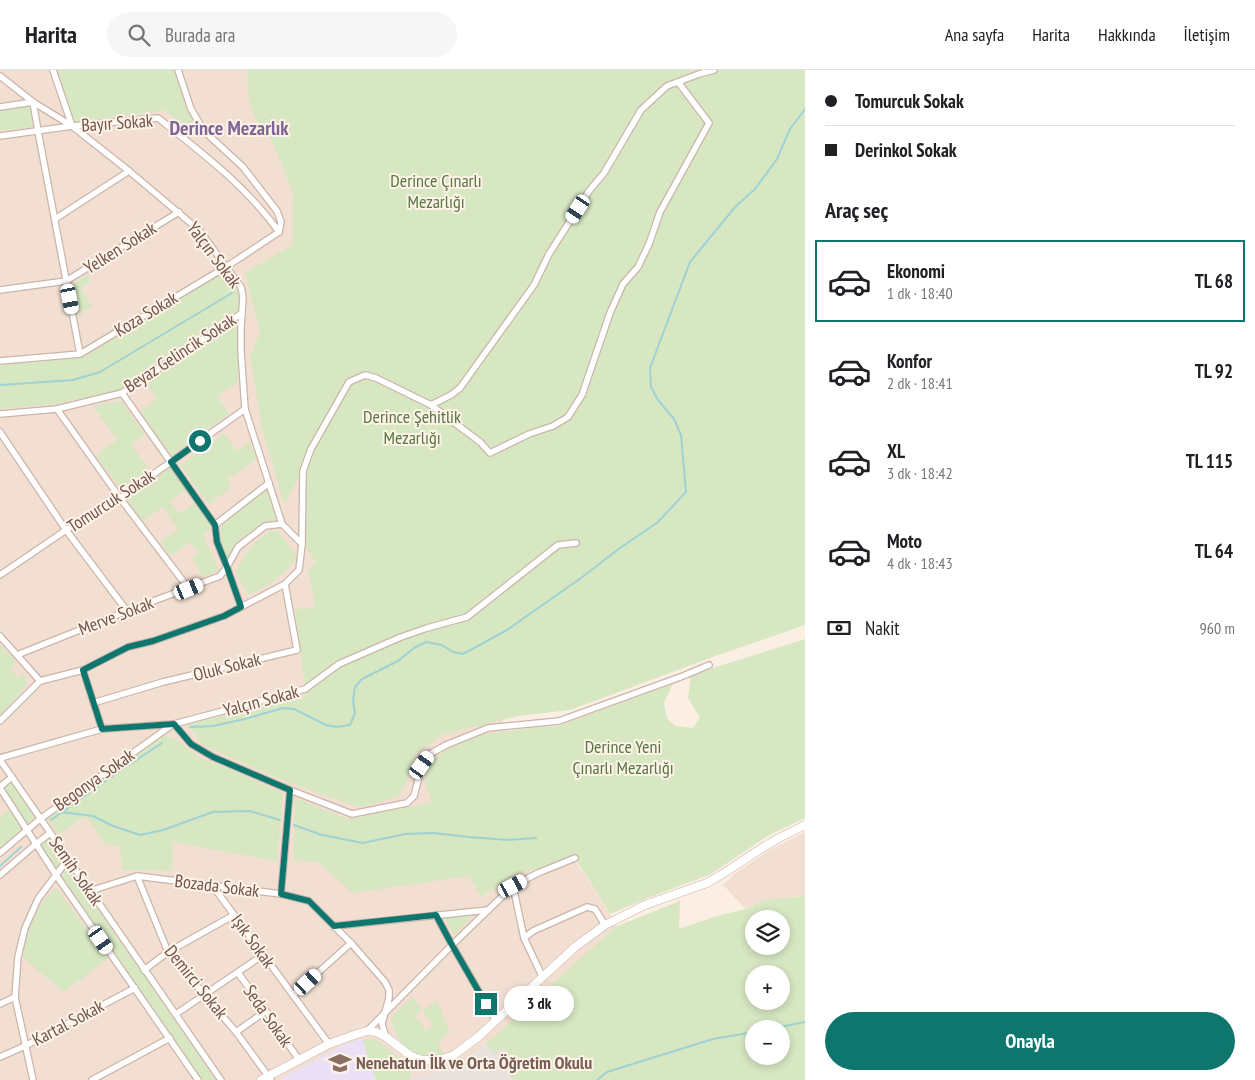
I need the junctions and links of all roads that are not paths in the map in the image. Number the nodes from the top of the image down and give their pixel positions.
1 (53, 70) edge
2 (178, 70) edge
3 (714, 70) edge
4 (0, 76) edge
5 (678, 82) junction
6 (33, 102) junction
7 (0, 107) edge
8 (72, 126) junction
9 (38, 131) junction
10 (0, 136) edge
11 (129, 171) junction
12 (179, 212) junction
13 (55, 219) junction
14 (279, 232) junction
15 (226, 266) junction
16 (66, 281) junction
17 (0, 290) edge
18 (242, 313) junction
19 (80, 354) junction
20 (0, 361) edge
21 (122, 393) junction
22 (431, 405) junction
23 (57, 409) junction
24 (245, 409) junction
25 (0, 414) edge
26 (0, 432) edge
27 (171, 462) junction
28 (269, 483) junction
29 (120, 498) junction
30 (282, 524) junction
31 (215, 525) junction
32 (66, 530) junction
33 (576, 543) dead end
34 (302, 544) junction
35 (227, 567) junction
36 (1, 572) edge
37 (285, 584) junction
38 (189, 589) junction
39 (241, 607) junction
40 (126, 611) junction
41 (0, 636) edge
42 (17, 655) junction
43 (708, 665) dead end
44 (83, 670) junction
45 (40, 681) junction
46 (93, 703) junction
47 (0, 721) edge
48 (174, 724) junction
49 (102, 729) junction
50 (0, 759) edge
51 (12, 777) junction
52 (0, 787) edge
53 (290, 790) junction
54 (40, 819) junction
55 (33, 825) junction
56 (805, 825) edge
57 (45, 826) junction
58 (27, 829) junction
59 (50, 833) junction
60 (31, 836) junction
61 (43, 839) junction
62 (36, 844) junction
63 (0, 853) edge
64 (575, 858) dead end
65 (68, 859) junction
66 (0, 875) edge
67 (56, 875) junction
68 (137, 876) junction
69 (212, 885) junction
70 (513, 886) junction
71 (90, 891) junction
72 (281, 894) junction
73 (488, 910) junction
74 (234, 915) junction
75 (436, 915) junction
76 (605, 925) junction
77 (334, 926) junction
78 (524, 938) junction
79 (351, 943) junction
80 (452, 945) junction
81 (168, 952) junction
82 (264, 955) junction
83 (144, 970) junction
84 (238, 972) junction
85 (543, 978) junction
86 (135, 988) junction
87 (204, 995) junction
88 (293, 995) junction
89 (15, 997) junction
90 (0, 1004) edge
91 (266, 1011) junction
92 (384, 1013) junction
93 (176, 1014) junction
94 (496, 1021) junction
95 (367, 1031) junction
96 (236, 1032) junction
97 (386, 1037) junction
98 (170, 1038) junction
99 (329, 1044) junction
100 (26, 1046) junction
101 (0, 1056) edge
102 (299, 1060) junction
103 (267, 1079) edge
104 (33, 1080) edge
105 (92, 1080) edge
106 (198, 1080) edge
107 (221, 1080) edge

1 - 8 street
2 - 14 street
3 - 5 street
4 - 6 street
5 - 22 street
5 - 22 street
6 - 7 street
6 - 8 street, Yalçın Sokak
6 - 9 street
8 - 9 street, Bayır Sokak
8 - 11 street, Yalçın Sokak
8 - 14 street, Bayır Sokak
9 - 10 street, Bayır Sokak
9 - 13 street
11 - 12 street, Yalçın Sokak
11 - 13 street
12 - 15 street, Yalçın Sokak
12 - 16 street, Yelken Sokak
13 - 16 street
14 - 15 street, Koza Sokak
15 - 18 street, Yalçın Sokak
15 - 19 street, Koza Sokak
16 - 17 street, Yelken Sokak
16 - 19 street
18 - 21 street, Beyaz Gelincik Sokak
18 - 24 street, Yalçın Sokak
19 - 20 street, Koza Sokak
21 - 23 street, Beyaz Gelincik Sokak
21 - 27 street
22 - 34 street
23 - 25 street, Beyaz Gelincik Sokak
23 - 29 street
24 - 27 street, Tomurcuk Sokak
24 - 28 street, Yalçın Sokak
26 - 32 street
27 - 29 street, Tomurcuk Sokak
27 - 31 street
28 - 30 street, Yalçın Sokak
28 - 31 street
29 - 32 street, Tomurcuk Sokak
29 - 38 street
30 - 34 street, Yalçın Sokak
30 - 35 street, Merve Sokak
31 - 35 street
32 - 36 street, Tomurcuk Sokak
32 - 40 street
33 - 48 street, Yalçın Sokak
34 - 37 street
35 - 38 street, Merve Sokak
35 - 39 street
37 - 39 street
37 - 46 street, Oluk Sokak
38 - 40 street, Merve Sokak
39 - 44 street
40 - 42 street, Merve Sokak
41 - 42 street
42 - 45 street
43 - 53 street
44 - 45 street
44 - 46 street
45 - 47 street
46 - 49 street
48 - 49 street, Yalçın Sokak
48 - 53 street
48 - 54 street, Begonya Sokak
49 - 50 street, Yalçın Sokak
50 - 51 street, Semih Sokak
51 - 52 street
51 - 54 street, Semih Sokak
52 - 58 street, Semih Sokak
53 - 72 street
54 - 55 street, Begonya Sokak
54 - 57 street, Semih Sokak
55 - 57 street
55 - 58 street, Begonya Sokak
55 - 60 street
56 - 76 street
57 - 59 street, Semih Sokak
57 - 61 street
58 - 60 street, Semih Sokak
58 - 63 street
59 - 61 street
59 - 65 street, Semih Sokak
60 - 61 street
60 - 62 street, Semih Sokak
61 - 62 street
62 - 66 street
62 - 67 street, Semih Sokak
64 - 70 street
65 - 67 street
65 - 71 street, Semih Sokak
67 - 86 street, Semih Sokak
67 - 89 street
68 - 69 street, Bozada Sokak
68 - 71 street, Bozada Sokak
68 - 81 street, Demirci Sokak
69 - 72 street, Bozada Sokak
69 - 74 street, Işık Sokak
70 - 73 street
70 - 78 street
71 - 83 street, Semih Sokak
72 - 77 street, Bozada Sokak
73 - 75 street
73 - 80 street
74 - 81 street
74 - 82 street, Işık Sokak
75 - 77 street
75 - 80 street
76 - 78 street
76 - 85 street
77 - 79 street, Bozada Sokak
78 - 85 street
79 - 88 street
79 - 92 street, Bozada Sokak
80 - 92 street
80 - 94 street
81 - 83 street
81 - 87 street, Demirci Sokak
82 - 84 street
82 - 88 street, Işık Sokak
83 - 93 street, Semih Sokak
84 - 87 street
84 - 91 street, Seda Sokak
85 - 94 street
86 - 98 street, Semih Sokak
86 - 100 street, Kartal Sokak
87 - 93 street
87 - 96 street, Demirci Sokak
88 - 99 street, Işık Sokak
89 - 90 street
89 - 100 street
91 - 96 street
91 - 102 street, Seda Sokak
92 - 95 street
92 - 97 street
93 - 107 street, Semih Sokak
94 - 97 street
95 - 97 street
95 - 99 street
96 - 103 street, Demirci Sokak
98 - 105 street
98 - 106 street, Semih Sokak
99 - 102 street
100 - 101 street, Kartal Sokak
100 - 104 street
102 - 103 street

